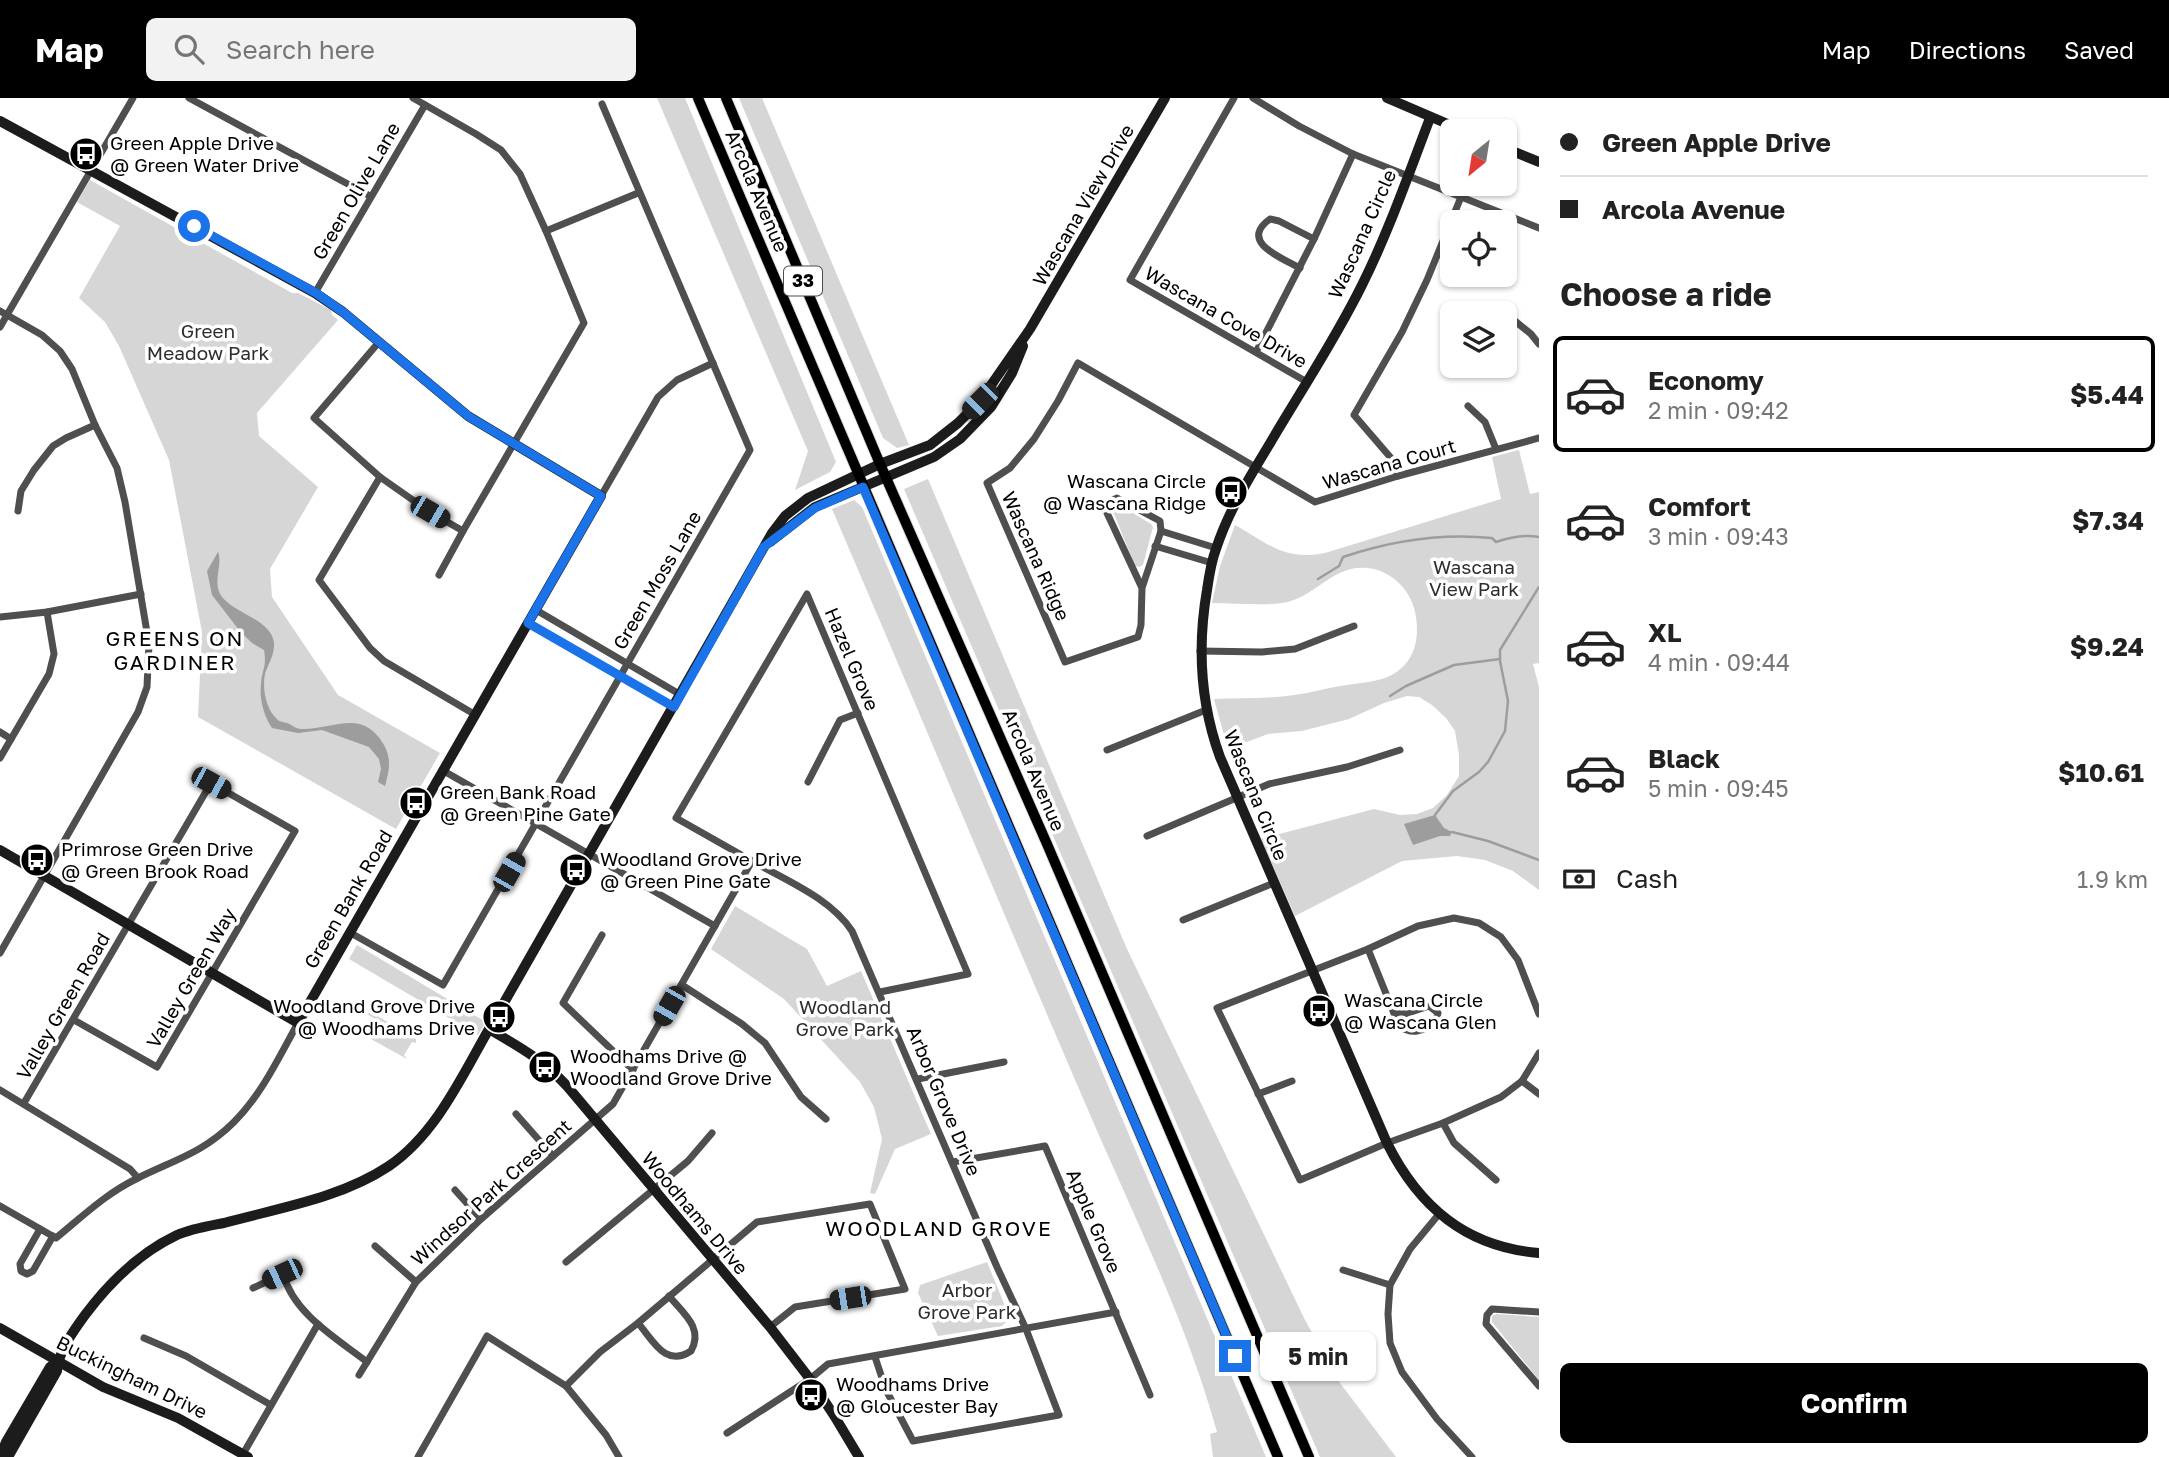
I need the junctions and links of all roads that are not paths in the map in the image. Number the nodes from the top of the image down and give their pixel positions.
1 (133, 98) edge
2 (413, 98) edge
3 (698, 98) edge
4 (726, 98) edge
5 (1165, 98) edge
6 (1234, 98) edge
7 (1252, 98) edge
8 (1387, 98) edge
9 (194, 99) edge
10 (425, 104) junction
11 (602, 104) dead end
12 (1430, 118) junction
13 (3, 122) edge
14 (1440, 122) edge
15 (0, 134) edge
16 (1517, 153) edge
17 (1353, 154) junction
18 (1539, 162) edge
19 (92, 169) junction
20 (1408, 176) junction
21 (638, 193) junction
22 (370, 196) junction
23 (1461, 197) junction
24 (1539, 228) edge
25 (546, 231) junction
26 (1314, 239) junction
27 (1300, 268) junction
28 (316, 293) junction
29 (4, 313) edge
30 (1517, 323) edge
31 (0, 327) edge
32 (1030, 329) junction
33 (379, 342) junction
34 (1539, 344) edge
35 (1256, 352) junction
36 (713, 363) junction
37 (1307, 382) junction
38 (1468, 406) dead end
39 (95, 425) junction
40 (1539, 438) edge
41 (514, 444) junction
42 (1496, 449) junction
43 (880, 464) junction
44 (1256, 467) junction
45 (858, 475) junction
46 (886, 476) junction
47 (1398, 476) junction
48 (380, 477) junction
49 (863, 487) junction
50 (601, 496) junction
51 (18, 511) dead end
52 (463, 531) junction
53 (1160, 531) junction
54 (1155, 546) junction
55 (764, 547) junction
56 (1216, 548) junction
57 (1212, 563) junction
58 (439, 575) dead end
59 (1142, 588) junction
60 (141, 594) junction
61 (536, 610) junction
62 (47, 612) junction
63 (0, 617) edge
64 (528, 623) junction
65 (1354, 626) dead end
66 (1200, 651) junction
67 (628, 663) junction
68 (620, 676) junction
69 (681, 695) junction
70 (674, 707) junction
71 (1206, 710) junction
72 (858, 713) junction
73 (474, 714) junction
74 (0, 732) edge
75 (11, 739) junction
76 (1107, 750) dead end
77 (1400, 750) dead end
78 (0, 758) edge
79 (442, 770) junction
80 (808, 782) dead end
81 (1237, 797) junction
82 (537, 824) junction
83 (1147, 836) dead end
84 (0, 850) edge
85 (589, 854) junction
86 (752, 861) junction
87 (45, 876) junction
88 (1274, 883) junction
89 (1183, 920) dead end
90 (129, 925) junction
91 (715, 926) junction
92 (349, 932) junction
93 (601, 935) dead end
94 (1368, 949) junction
95 (0, 953) edge
96 (1312, 970) junction
97 (212, 974) junction
98 (682, 985) junction
99 (880, 992) junction
100 (1394, 1011) junction
101 (1539, 1014) edge
102 (74, 1020) junction
103 (298, 1023) junction
104 (489, 1029) junction
105 (1539, 1053) edge
106 (1004, 1062) dead end
107 (633, 1070) junction
108 (918, 1079) junction
109 (1292, 1081) dead end
110 (1522, 1081) junction
111 (0, 1090) edge
112 (1258, 1094) junction
113 (1539, 1094) edge
114 (24, 1103) junction
115 (516, 1114) dead end
116 (594, 1119) junction
117 (826, 1119) dead end
118 (1443, 1123) junction
119 (712, 1133) dead end
120 (1387, 1143) junction
121 (553, 1156) junction
122 (953, 1162) junction
123 (138, 1178) junction
124 (1496, 1180) dead end
125 (455, 1190) dead end
126 (653, 1191) junction
127 (0, 1206) edge
128 (1439, 1214) junction
129 (481, 1219) junction
130 (40, 1229) junction
131 (53, 1236) junction
132 (375, 1246) dead end
133 (1539, 1253) edge
134 (711, 1260) junction
135 (566, 1262) dead end
136 (1343, 1270) dead end
137 (416, 1282) junction
138 (1390, 1285) junction
139 (253, 1288) dead end
140 (669, 1296) junction
141 (1116, 1312) junction
142 (1539, 1312) edge
143 (638, 1323) junction
144 (318, 1324) junction
145 (769, 1327) junction
146 (0, 1328) edge
147 (1026, 1329) junction
148 (144, 1338) dead end
149 (875, 1357) junction
150 (58, 1361) junction
151 (367, 1362) junction
152 (359, 1375) dead end
153 (810, 1379) junction
154 (566, 1386) junction
155 (1539, 1387) edge
156 (1150, 1395) dead end
157 (271, 1405) junction
158 (727, 1433) dead end
159 (244, 1456) edge
160 (0, 1457) edge
161 (8, 1457) edge
162 (418, 1457) edge
163 (619, 1457) edge
164 (856, 1457) edge
165 (1278, 1457) edge
166 (1309, 1457) edge
167 (1472, 1457) edge

1 - 19 street
2 - 10 street
3 - 45 main road, Arcola Avenue / 33
4 - 43 main road, Arcola Avenue / 33
5 - 32 street, Wascana View Drive
6 - 35 street, Wascana Cove Drive
7 - 17 street
8 - 12 street
9 - 22 street
10 - 22 street, Green Olive Lane
10 - 25 street
11 - 21 street, Green Moss Lane
12 - 14 street
12 - 20 street, Wascana Circle
13 - 15 street
13 - 19 street
16 - 18 street
17 - 20 street
17 - 26 street
19 - 28 street
19 - 29 street
20 - 23 street
20 - 37 street, Wascana Circle
21 - 25 street
21 - 36 street, Green Moss Lane
22 - 28 street, Green Olive Lane
23 - 24 street
23 - 47 street
25 - 41 street
26 - 27 street
26 - 27 street
27 - 35 street
28 - 33 street
29 - 31 street
29 - 39 street
30 - 34 street
32 - 43 street, Wascana View Drive
32 - 46 street, Wascana View Drive
33 - 41 street
33 - 48 street
35 - 37 street, Wascana Cove Drive
36 - 50 street, Green Bank Road
36 - 67 street, Green Moss Lane
37 - 44 street, Wascana Circle
38 - 42 street
39 - 51 street
39 - 60 street
40 - 42 street, Wascana Court
41 - 50 street
41 - 52 street
42 - 47 street, Wascana Court
43 - 45 street, Wascana View Drive
43 - 46 main road, Arcola Avenue / 33
44 - 47 street, Wascana Court
44 - 56 street, Wascana Circle
44 - 59 street, Wascana Ridge
45 - 49 main road, Arcola Avenue / 33
45 - 55 street, Wascana View Drive
46 - 49 street, Wascana View Drive
46 - 166 main road, Arcola Avenue / 33
48 - 52 street
48 - 73 street
49 - 55 street, Wascana View Drive
49 - 165 main road, Arcola Avenue / 33
50 - 61 street, Green Bank Road
52 - 58 street
53 - 54 street, Wascana Ridge
53 - 56 street, Wascana Ridge
53 - 59 street, Wascana Ridge
54 - 57 street
54 - 59 street, Wascana Ridge
55 - 69 street, Wascana View Drive
56 - 57 street, Wascana Circle
57 - 66 street, Wascana Circle
60 - 62 street
60 - 87 street
61 - 64 street, Green Bank Road
61 - 67 street
62 - 63 street
62 - 75 street
64 - 68 street
64 - 73 street, Green Bank Road
65 - 66 street
66 - 71 street, Wascana Circle
67 - 68 street, Green Moss Lane
67 - 69 street
68 - 70 street
68 - 82 street, Green Moss Lane
69 - 70 street, Wascana View Drive
70 - 85 street, Wascana View Drive
71 - 76 street
71 - 81 street, Wascana Circle
72 - 80 street
72 - 86 street, Hazel Grove
72 - 99 street, Hazel Grove
73 - 79 street, Green Bank Road
74 - 75 street
75 - 78 street
77 - 81 street
79 - 82 street
79 - 92 street, Green Bank Road
81 - 83 street
81 - 88 street, Wascana Circle
82 - 85 street
82 - 92 street, Green Moss Lane
84 - 87 street
85 - 91 street
85 - 104 street, Wascana View Drive
86 - 91 street
86 - 99 street, Arbor Grove Drive
87 - 90 street
87 - 95 street
88 - 89 street
88 - 96 street, Wascana Circle
90 - 97 street
90 - 97 street, Valley Green Way
90 - 102 street, Valley Green Road
91 - 98 street
92 - 103 street, Green Bank Road
93 - 107 street
94 - 96 street
94 - 100 street
94 - 101 street
96 - 112 street
96 - 120 street, Wascana Circle
97 - 102 street, Valley Green Way
97 - 103 street
98 - 107 street
98 - 117 street
99 - 108 street, Arbor Grove Drive
100 - 100 street
102 - 114 street, Valley Green Road
103 - 123 street, Green Bank Road
104 - 116 street, Woodhams Drive
104 - 150 street, Wascana View Drive
105 - 110 street
106 - 108 street
107 - 116 street
108 - 122 street, Arbor Grove Drive
109 - 112 street
110 - 113 street
110 - 118 street
111 - 114 street
112 - 120 street
114 - 123 street
115 - 121 street
116 - 121 street, Windsor Park Crescent
116 - 126 street, Woodhams Drive
118 - 120 street
118 - 124 street
119 - 126 street
120 - 128 street, Wascana Circle
121 - 129 street, Windsor Park Crescent
122 - 141 street, Apple Grove
122 - 147 street, Arbor Grove Drive
123 - 131 street, Green Bank Road
125 - 129 street
126 - 134 street, Woodhams Drive
126 - 135 street
127 - 130 street
128 - 133 street, Wascana Circle
128 - 138 street
129 - 137 street, Windsor Park Crescent
130 - 131 street
130 - 131 street
132 - 137 street
134 - 140 street
134 - 145 street, Woodhams Drive
134 - 145 street
136 - 138 street
137 - 151 street, Windsor Park Crescent
138 - 167 street
139 - 144 street
140 - 143 street
140 - 143 street
141 - 147 street
141 - 156 street, Apple Grove
142 - 155 street
143 - 154 street
144 - 151 street
144 - 157 street
145 - 153 street, Woodhams Drive
146 - 150 street, Buckingham Drive
147 - 149 street
147 - 149 street, Arbor Grove Drive
148 - 157 street
149 - 153 street
150 - 159 street, Buckingham Drive
150 - 160 street
150 - 161 street
151 - 152 street, Windsor Park Crescent
153 - 158 street
153 - 164 street, Woodhams Drive
154 - 162 street
154 - 163 street
157 - 159 street

